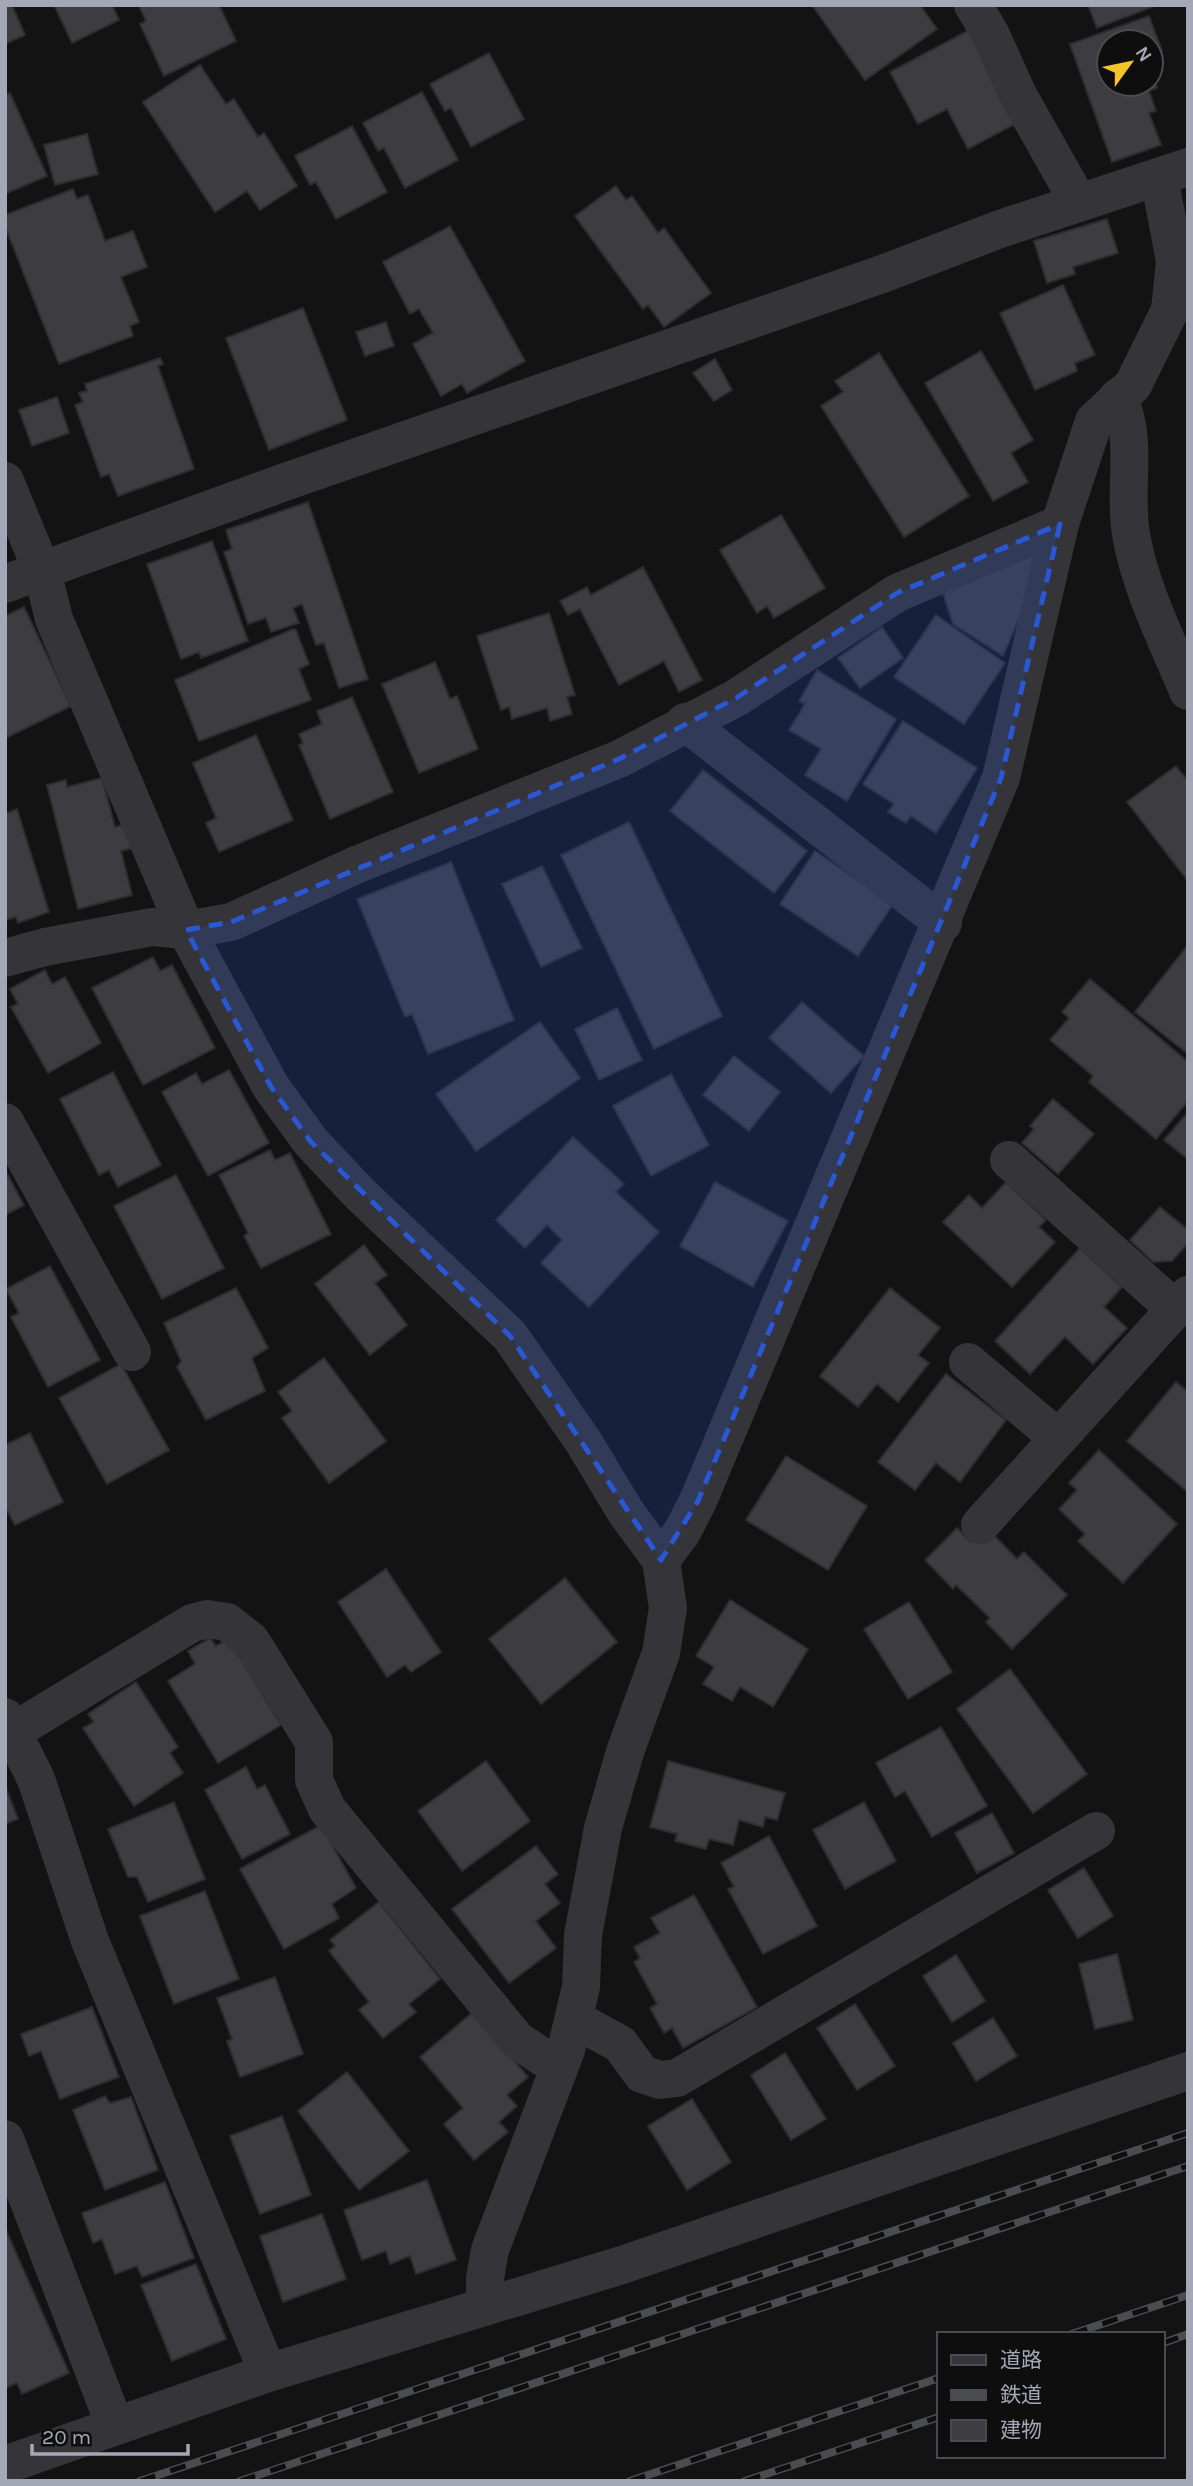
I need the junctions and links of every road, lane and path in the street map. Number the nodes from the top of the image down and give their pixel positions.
1 (973, 5) edge
2 (1173, 172) edge
3 (1079, 203) junction
4 (1118, 397) junction
5 (5, 481) edge
6 (1060, 524) junction
7 (42, 571) junction
8 (5, 584) edge
9 (1188, 691) edge
10 (685, 723) junction
11 (943, 923) junction
12 (186, 930) junction
13 (5, 958) edge
14 (5, 1122) edge
15 (1009, 1160) dead end
16 (1181, 1302) edge
17 (132, 1352) dead end
18 (968, 1362) dead end
19 (1058, 1438) junction
20 (980, 1525) dead end
21 (661, 1560) junction
22 (10, 1724) edge
23 (1096, 1831) dead end
24 (573, 2019) junction
25 (559, 2068) junction
26 (1188, 2071) edge
27 (5, 2139) edge
28 (485, 2306) junction
29 (268, 2373) junction
30 (115, 2427) junction
31 (5, 2465) edge

1 - 3 street
2 - 3 street
2 - 4 street
3 - 7 street
4 - 6 street
4 - 9 street
5 - 7 street
6 - 10 street
6 - 11 street
7 - 8 street
7 - 12 street
10 - 11 street
10 - 12 street
11 - 21 street
12 - 13 street
12 - 21 street
14 - 17 street
15 - 16 street
16 - 19 street
18 - 19 street
19 - 20 street
21 - 24 street
22 - 25 street
22 - 29 street
23 - 24 street
24 - 25 street
25 - 28 street
26 - 28 street
27 - 30 street
28 - 29 street
29 - 30 street
30 - 31 street

